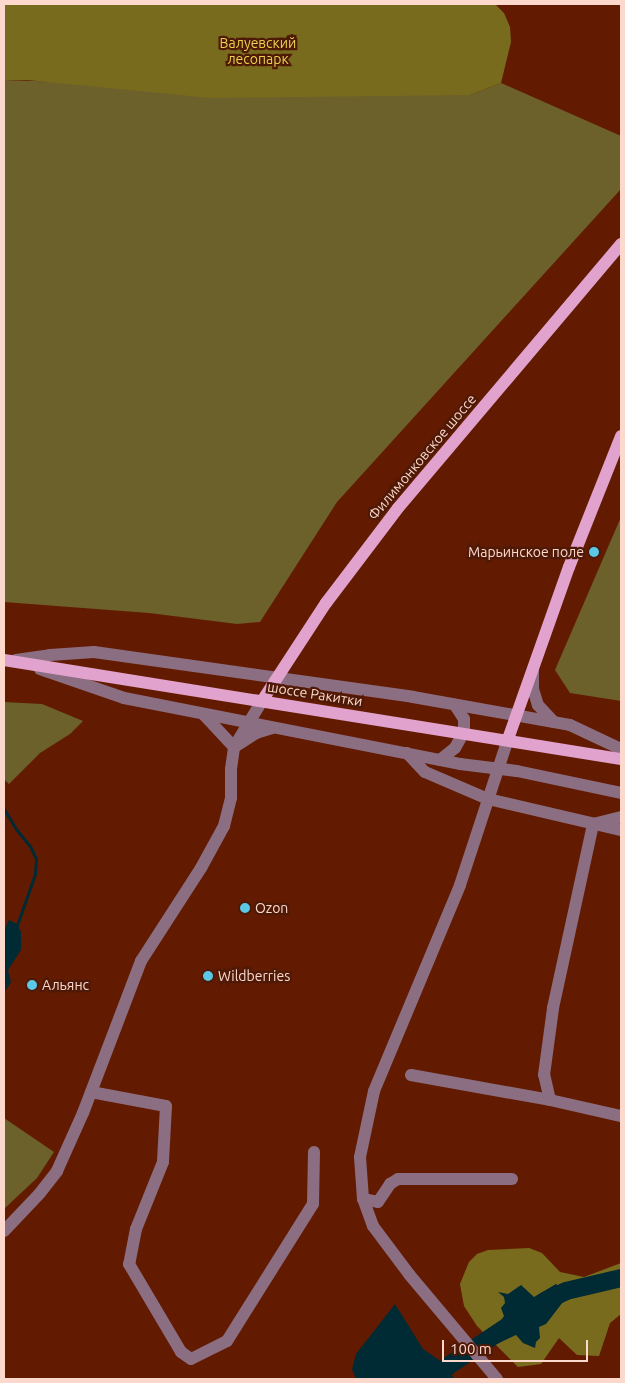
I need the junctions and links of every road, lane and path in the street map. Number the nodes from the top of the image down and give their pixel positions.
1 (621, 244) edge
2 (621, 436) edge
3 (10, 660) edge
4 (533, 671) junction
5 (276, 678) junction
6 (262, 701) junction
7 (455, 705) junction
8 (204, 715) junction
9 (517, 715) junction
10 (247, 722) junction
11 (554, 722) junction
12 (273, 727) junction
13 (464, 732) junction
14 (508, 739) junction
15 (234, 747) junction
16 (621, 749) edge
17 (407, 753) junction
18 (621, 759) edge
19 (440, 760) junction
20 (498, 768) junction
21 (621, 793) edge
22 (488, 799) junction
23 (621, 816) edge
24 (593, 824) junction
25 (621, 830) edge
26 (411, 1075) dead end
27 (91, 1092) junction
28 (550, 1100) junction
29 (621, 1116) edge
30 (314, 1152) dead end
31 (512, 1179) dead end
32 (363, 1199) junction
33 (4, 1231) edge
34 (496, 1378) edge

1 - 5 main road, Филимонковское шоссе
2 - 4 main road
3 - 5 street
3 - 6 main road, шоссе Ракитки
3 - 8 street
4 - 9 main road
4 - 11 street
5 - 6 main road, Филимонковское шоссе
5 - 7 street
6 - 10 street
6 - 12 street
6 - 13 main road, шоссе Ракитки
7 - 9 street
7 - 13 street
8 - 10 street
8 - 15 street
9 - 11 street
9 - 14 main road
10 - 12 street
10 - 15 street
11 - 16 street
12 - 15 street
12 - 17 street
13 - 14 main road, шоссе Ракитки
13 - 19 street
14 - 18 main road, шоссе Ракитки
14 - 20 street
15 - 27 street
17 - 19 street
17 - 22 street
19 - 20 street
20 - 21 street
20 - 22 street
22 - 24 street
22 - 32 street
23 - 24 street
24 - 25 street
24 - 28 street
26 - 28 street
27 - 30 street
27 - 33 street
28 - 29 street
31 - 32 street
32 - 34 street

